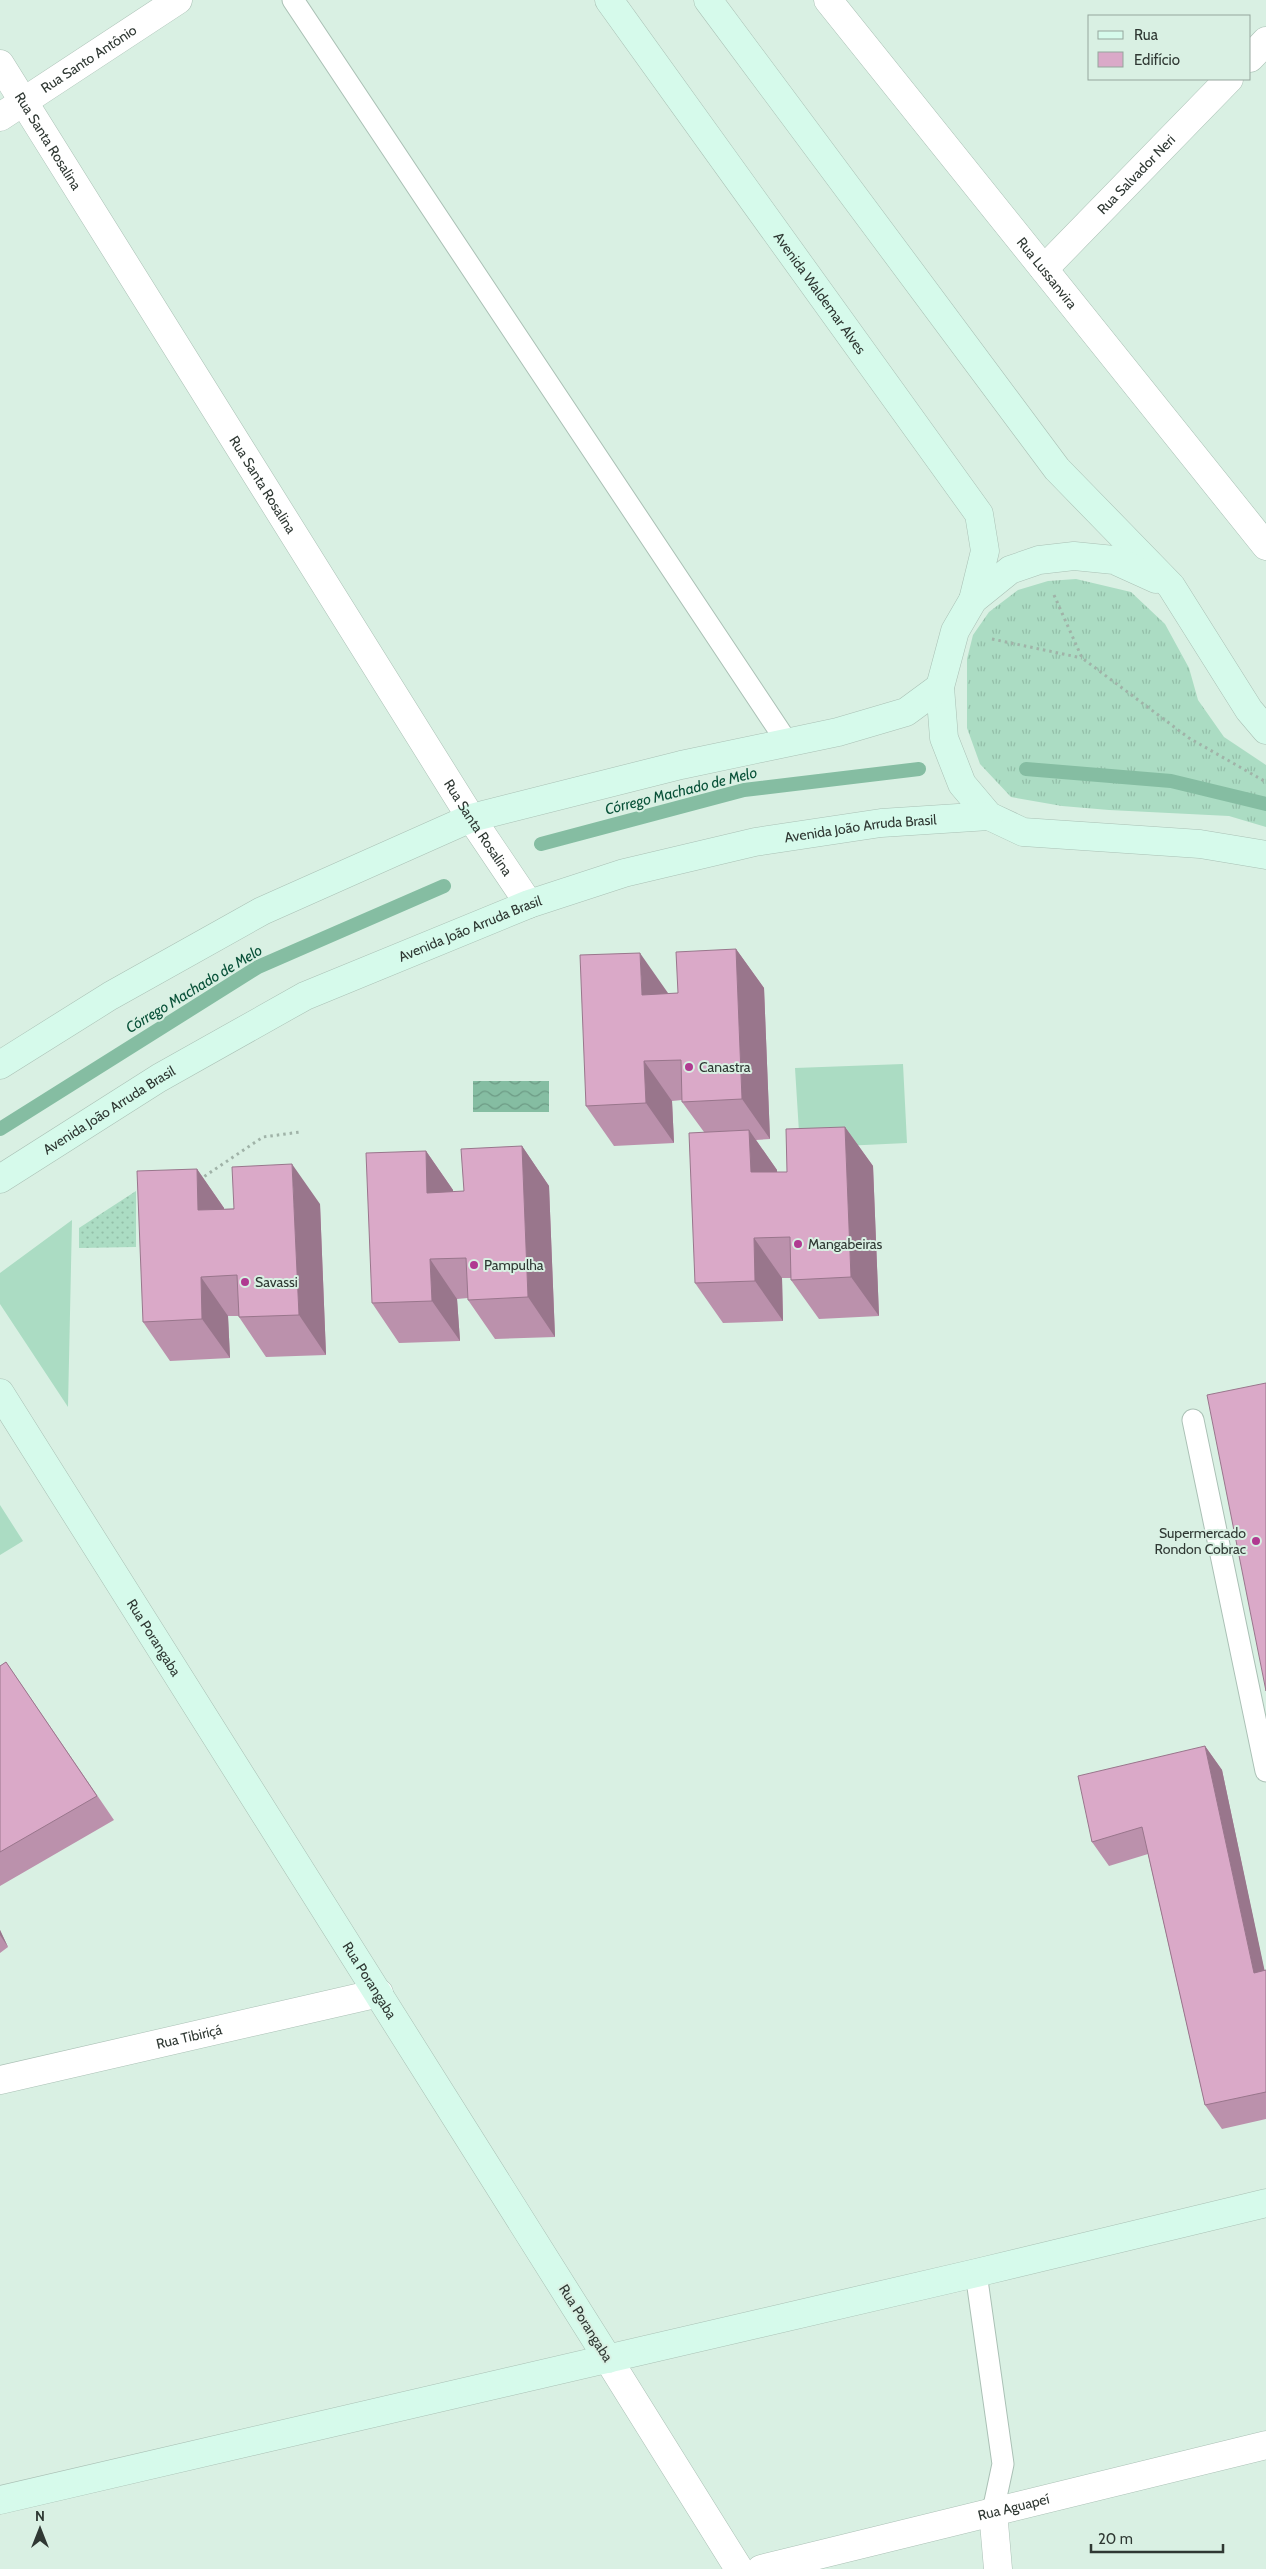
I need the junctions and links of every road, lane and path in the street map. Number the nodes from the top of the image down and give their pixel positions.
1 (178, 0) edge
2 (293, 0) edge
3 (609, 0) edge
4 (708, 0) edge
5 (828, 0) edge
6 (1266, 41) edge
7 (1251, 57) edge
8 (0, 64) edge
9 (1229, 80) edge
10 (24, 102) junction
11 (0, 116) edge
12 (1044, 269) junction
13 (1266, 546) edge
14 (1039, 560) junction
15 (1171, 586) junction
16 (973, 600) junction
17 (955, 631) junction
18 (1082, 658) junction
19 (940, 686) junction
20 (1266, 730) edge
21 (787, 742) junction
22 (1266, 782) edge
23 (989, 816) junction
24 (471, 818) junction
25 (1266, 855) edge
26 (528, 904) junction
27 (0, 1065) edge
28 (300, 1132) dead end
29 (0, 1179) edge
30 (197, 1181) edge
31 (0, 1393) edge
32 (1193, 1420) dead end
33 (1266, 1771) edge
34 (379, 1993) junction
35 (0, 2080) edge
36 (1266, 2203) edge
37 (976, 2273) junction
38 (608, 2359) junction
39 (1266, 2445) edge
40 (0, 2500) edge
41 (994, 2511) junction
42 (739, 2569) edge
43 (761, 2569) edge
44 (998, 2569) edge

1 - 10 street, Rua Santo Antônio
2 - 21 lane
3 - 16 street, Avenida Waldemar Alves
4 - 15 street
5 - 12 street, Rua Lussanvira
6 - 7 street
8 - 10 street, Rua Santa Rosalina
9 - 12 street, Rua Salvador Neri
10 - 11 street, Rua Santo Antônio
10 - 24 street, Rua Santa Rosalina
12 - 13 street, Rua Lussanvira
14 - 15 street
14 - 16 street
14 - 18 path
15 - 20 street
16 - 17 street
17 - 18 path
17 - 19 street
18 - 22 path
19 - 21 street
19 - 23 street
21 - 24 street
23 - 25 street
23 - 26 street, Avenida João Arruda Brasil
24 - 26 street, Rua Santa Rosalina
24 - 27 street
26 - 29 street, Avenida João Arruda Brasil
28 - 30 path
31 - 34 street, Rua Porangaba
32 - 33 lane
34 - 35 street, Rua Tibiriçá
34 - 38 street, Rua Porangaba
36 - 37 street
37 - 38 street
37 - 41 lane
38 - 40 street
38 - 42 street, Rua Porangaba
39 - 41 street, Rua Aguapeí
41 - 43 street, Rua Aguapeí
41 - 44 street

